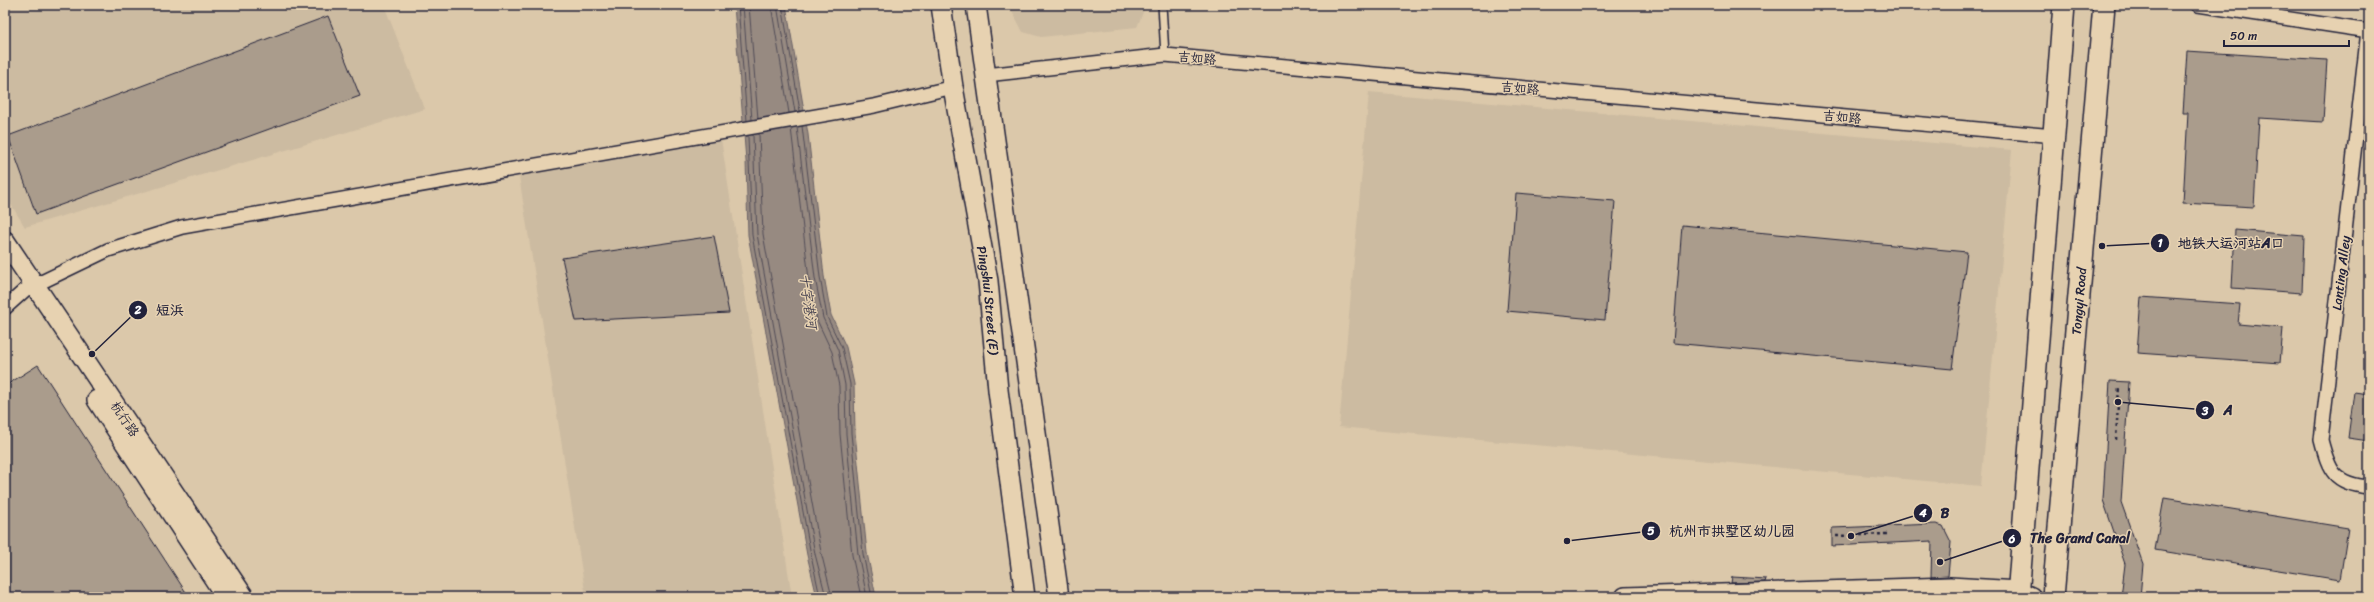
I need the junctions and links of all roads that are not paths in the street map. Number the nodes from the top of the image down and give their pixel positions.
1 (941, 5) edge
2 (976, 5) edge
3 (1162, 5) edge
4 (2064, 5) edge
5 (2104, 5) edge
6 (2198, 5) edge
7 (2369, 31) edge
8 (1165, 54) junction
9 (986, 75) junction
10 (953, 87) junction
11 (2054, 136) junction
12 (5, 242) edge
13 (5, 262) edge
14 (30, 287) junction
15 (5, 308) edge
16 (2369, 487) edge
17 (2022, 595) edge
18 (226, 597) edge
19 (244, 597) edge
20 (1025, 597) edge
21 (1059, 597) edge
22 (1625, 597) edge
23 (2053, 597) edge

1 - 10 street, Pingshui Street (E)
2 - 9 street
3 - 8 lane
4 - 11 main road
5 - 23 main road, Tongyi Road
6 - 7 street
7 - 16 street, Lanting Alley
8 - 9 street, 吉如路
8 - 11 street, 吉如路
9 - 21 street
10 - 14 street
10 - 20 street, Pingshui Street (E)
11 - 17 main road
12 - 14 street, 杭行路
13 - 14 street, 杭行路
14 - 15 street
14 - 18 street, 杭行路
14 - 19 street, 杭行路
17 - 22 street

